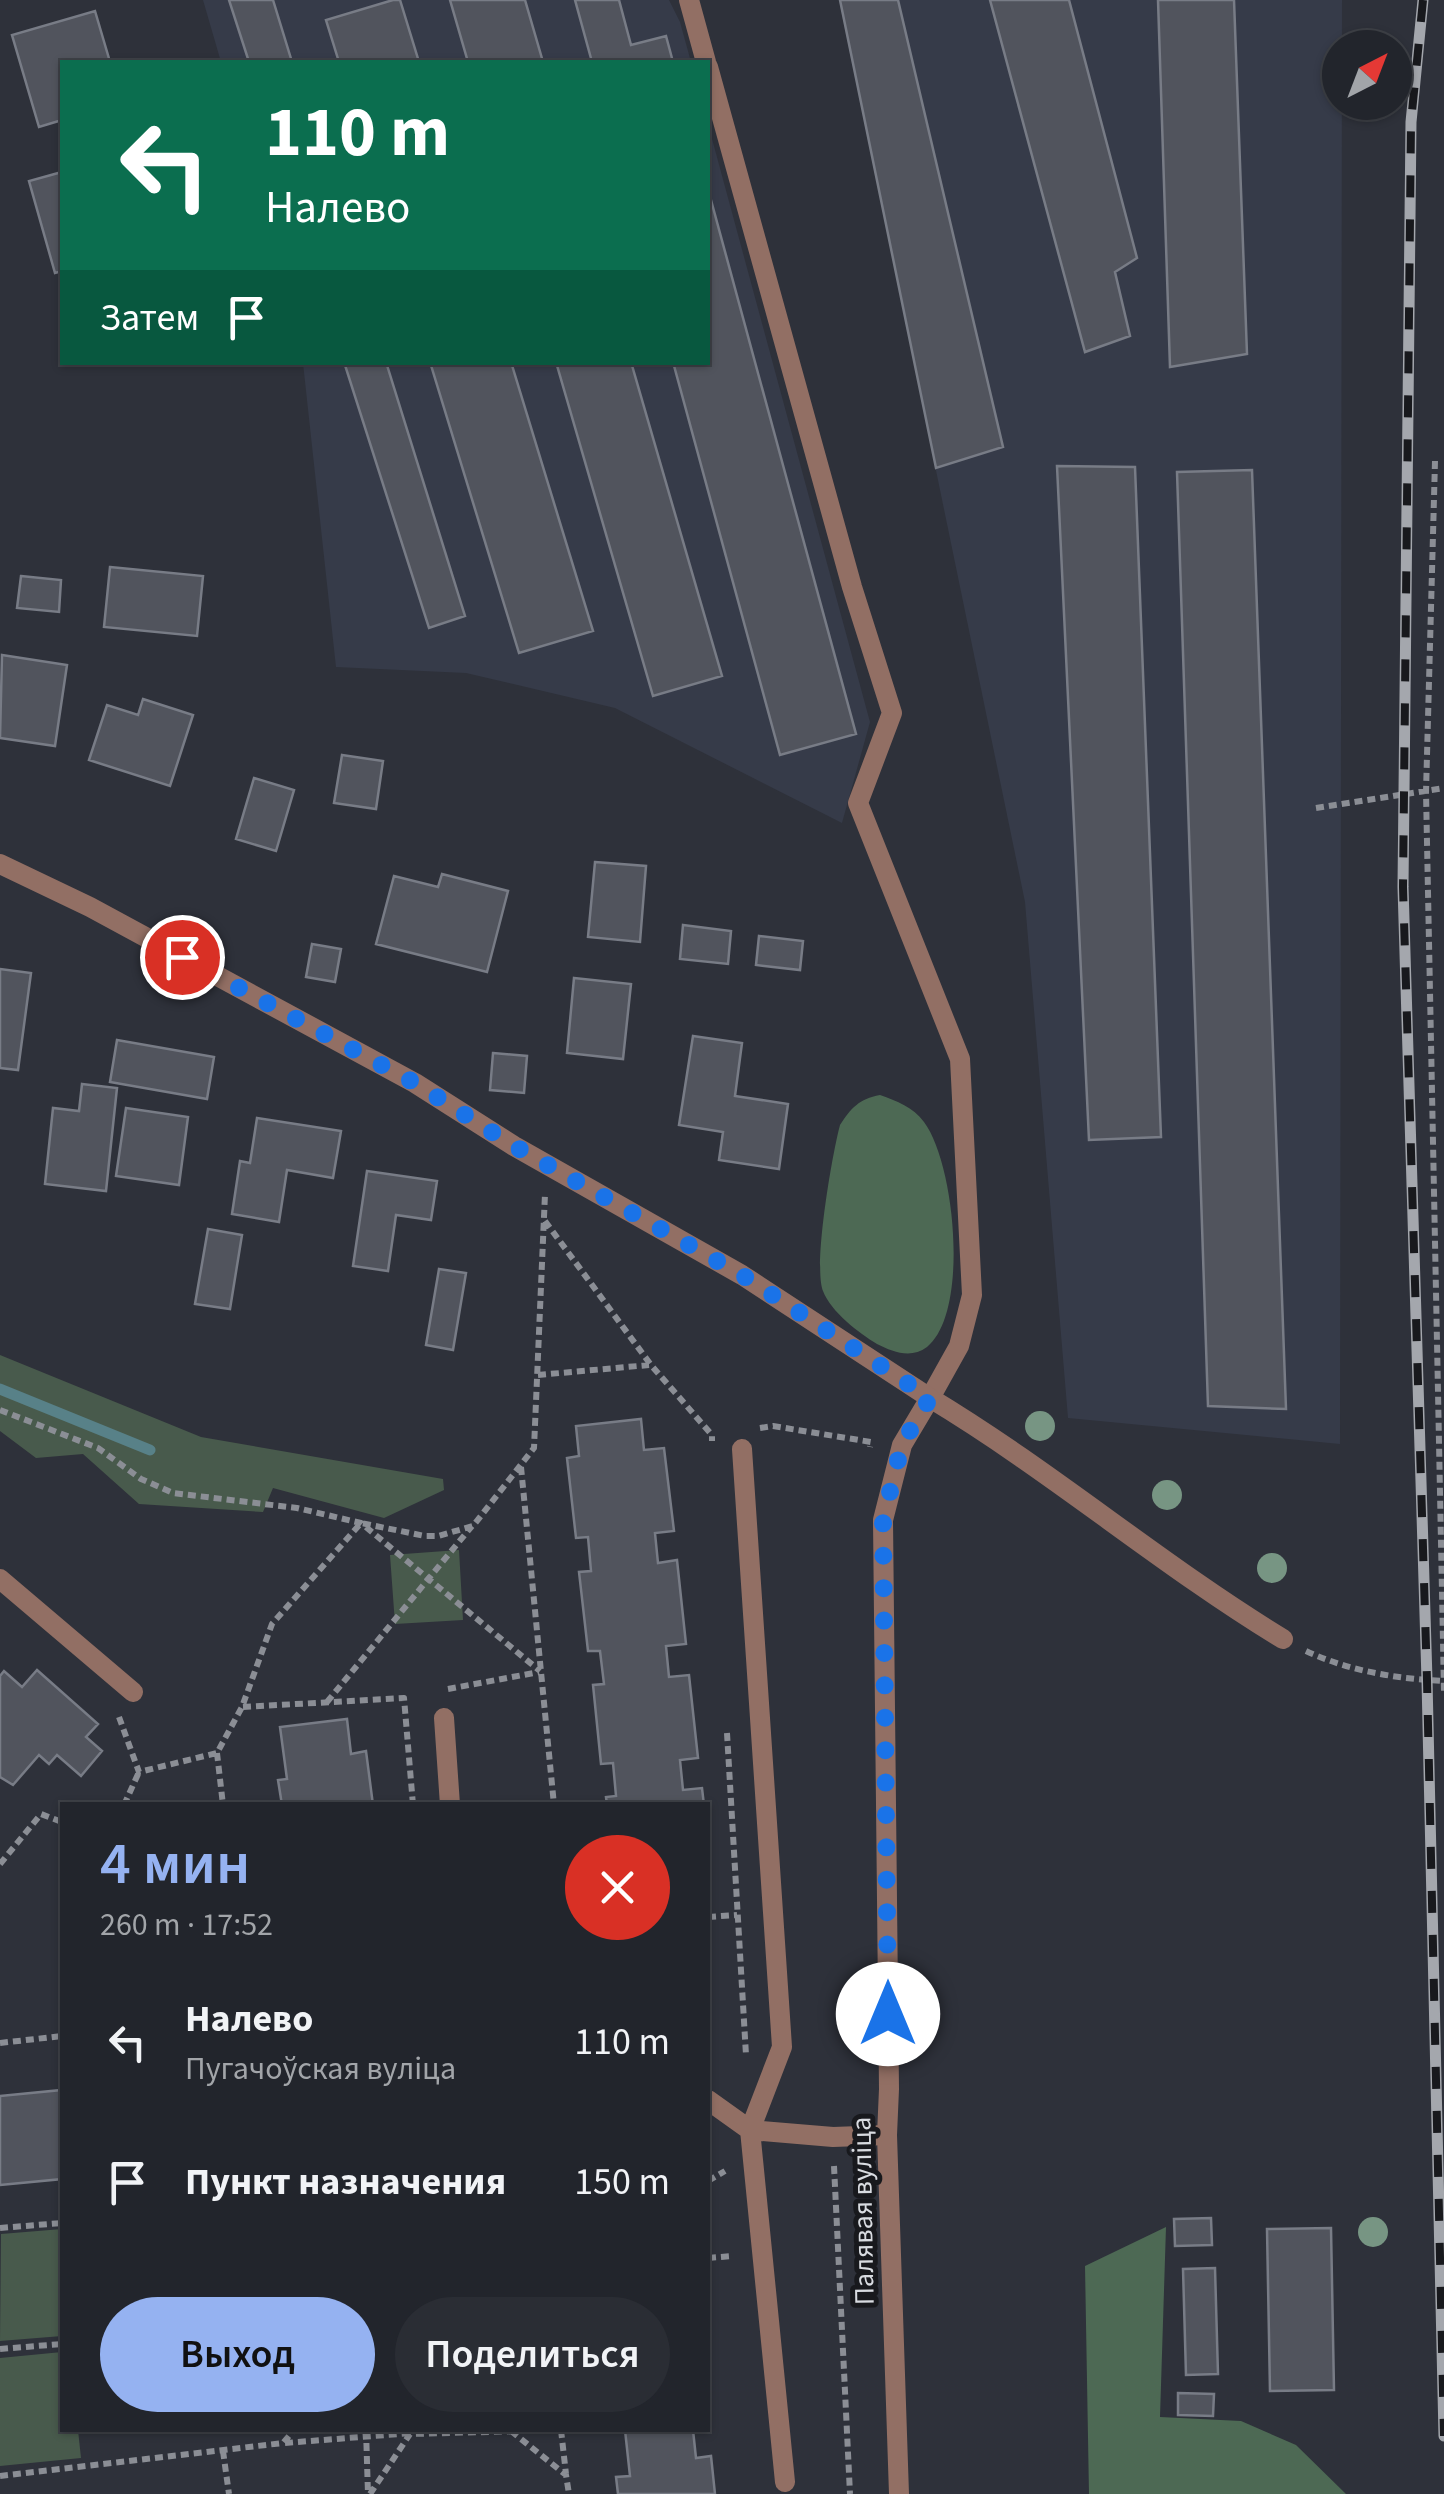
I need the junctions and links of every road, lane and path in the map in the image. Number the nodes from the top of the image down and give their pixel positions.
1 (689, 0) edge
2 (706, 60) edge
3 (710, 76) edge
4 (1435, 461) dead end
5 (1444, 788) edge
6 (1426, 792) junction
7 (1316, 808) dead end
8 (0, 864) edge
9 (545, 1162) junction
10 (544, 1220) junction
11 (650, 1365) junction
12 (538, 1375) junction
13 (930, 1398) junction
14 (0, 1410) edge
15 (773, 1426) dead end
16 (871, 1442) dead end
17 (742, 1449) dead end
18 (713, 1454) dead end
19 (521, 1466) junction
20 (361, 1523) junction
21 (473, 1526) junction
22 (430, 1577) junction
23 (0, 1578) edge
24 (1283, 1639) joint
25 (540, 1672) junction
26 (1444, 1681) edge
27 (443, 1690) dead end
28 (133, 1692) dead end
29 (1444, 1692) edge
30 (423, 1694) dead end
31 (404, 1698) junction
32 (326, 1704) junction
33 (242, 1707) junction
34 (109, 1708) dead end
35 (444, 1718) dead end
36 (727, 1723) dead end
37 (218, 1752) junction
38 (139, 1772) junction
39 (125, 1802) edge
40 (223, 1802) edge
41 (413, 1802) edge
42 (450, 1802) edge
43 (554, 1802) edge
44 (60, 1821) edge
45 (0, 1864) edge
46 (737, 1915) junction
47 (710, 1918) edge
48 (60, 2036) edge
49 (0, 2043) edge
50 (747, 2070) dead end
51 (710, 2101) edge
52 (750, 2130) junction
53 (887, 2135) junction
54 (833, 2136) junction
55 (725, 2171) dead end
56 (710, 2180) edge
57 (60, 2223) edge
58 (0, 2228) edge
59 (733, 2256) dead end
60 (710, 2258) edge
61 (60, 2344) edge
62 (0, 2349) edge
63 (293, 2432) edge
64 (412, 2432) edge
65 (512, 2432) edge
66 (562, 2432) edge
67 (367, 2433) edge
68 (284, 2444) junction
69 (223, 2450) junction
70 (566, 2475) junction
71 (0, 2476) edge
72 (785, 2482) dead end
73 (229, 2494) edge
74 (369, 2494) edge
75 (569, 2494) edge
76 (850, 2494) edge
77 (899, 2494) edge

1 - 2 street, Палявая вуліца
3 - 13 street, Палявая вуліца
4 - 6 path
5 - 6 path
6 - 7 path
6 - 26 path
8 - 9 street
9 - 10 path
9 - 13 street
10 - 11 path
10 - 12 path
11 - 12 path
11 - 18 path
12 - 19 path
13 - 24 street
13 - 53 street, Палявая вуліца
14 - 20 path
15 - 16 path
17 - 52 street
19 - 21 path
19 - 25 path
20 - 21 path
20 - 22 path
20 - 33 path
21 - 22 path
22 - 25 path
22 - 32 path
23 - 28 street
24 - 26 path
25 - 27 path
25 - 43 path
26 - 29 path
30 - 31 path
31 - 32 path
31 - 41 path
32 - 33 path
33 - 37 path
34 - 38 path
35 - 42 street
36 - 46 path
37 - 38 path
37 - 40 path
38 - 39 path
44 - 45 path
46 - 47 path
46 - 50 path
48 - 49 path
51 - 52 street
52 - 54 street
52 - 72 street
53 - 54 street
53 - 77 street, Палявая вуліца
54 - 76 path
55 - 56 path
57 - 58 path
59 - 60 path
61 - 62 path
63 - 68 path
64 - 67 path
64 - 74 path
65 - 70 path
66 - 70 path
67 - 68 path
67 - 74 path
68 - 69 path
69 - 71 path
69 - 73 path
70 - 75 path

